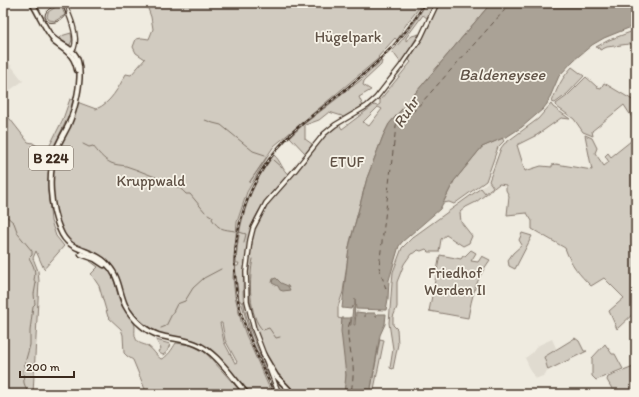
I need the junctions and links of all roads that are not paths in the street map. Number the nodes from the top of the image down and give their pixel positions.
1 (31, 3) edge
2 (64, 3) edge
3 (437, 3) edge
4 (70, 50) junction
5 (263, 354) junction
6 (244, 394) edge
7 (248, 394) edge
8 (279, 394) edge
9 (293, 394) edge

1 - 4 main road, B 224
2 - 4 main road
3 - 5 main road
4 - 6 main road, B 224
4 - 7 main road, B 224
5 - 8 main road
5 - 9 main road

